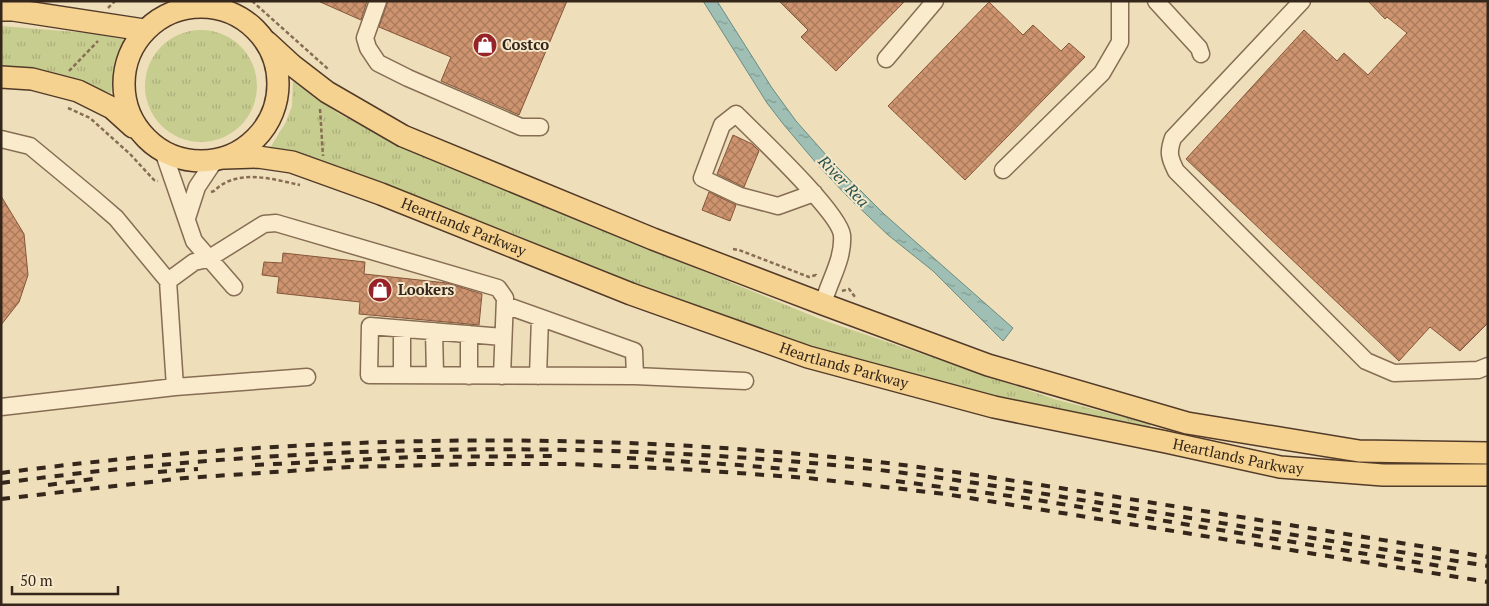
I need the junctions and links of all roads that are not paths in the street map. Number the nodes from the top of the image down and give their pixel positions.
1 (46, 1) edge
2 (163, 1) edge
3 (228, 1) edge
4 (378, 1) edge
5 (935, 1) edge
6 (1120, 1) edge
7 (1156, 1) edge
8 (1298, 3) edge
9 (7, 10) edge
10 (250, 24) junction
11 (149, 26) junction
12 (266, 42) junction
13 (1200, 54) dead end
14 (886, 59) dead end
15 (1, 77) edge
16 (540, 127) dead end
17 (1, 139) edge
18 (156, 146) junction
19 (220, 159) junction
20 (1003, 170) dead end
21 (814, 193) junction
22 (187, 218) junction
23 (208, 259) junction
24 (168, 281) junction
25 (234, 287) dead end
26 (824, 299) junction
27 (505, 305) junction
28 (540, 318) junction
29 (402, 329) junction
30 (434, 332) junction
31 (469, 334) junction
32 (503, 337) junction
33 (1488, 366) edge
34 (402, 375) junction
35 (435, 375) junction
36 (469, 376) junction
37 (502, 376) junction
38 (538, 376) junction
39 (635, 376) junction
40 (308, 377) dead end
41 (745, 381) dead end
42 (175, 388) junction
43 (1, 407) edge
44 (1488, 453) edge
45 (1488, 475) edge

1 - 9 main road
2 - 11 main road
3 - 10 main road
4 - 16 lane
5 - 14 lane
6 - 20 lane
7 - 13 lane
8 - 33 lane
9 - 11 main road
10 - 11 main road
10 - 12 main road
11 - 18 main road
12 - 19 main road
12 - 26 main road, Heartlands Parkway
15 - 18 main road
17 - 24 lane
18 - 19 main road
18 - 22 lane
19 - 22 lane
19 - 45 main road, Heartlands Parkway
21 - 21 lane
21 - 26 lane
22 - 23 lane
23 - 24 lane
23 - 25 lane
23 - 27 lane
24 - 42 lane
26 - 44 main road, Heartlands Parkway
27 - 28 lane
27 - 32 lane
28 - 38 lane
28 - 39 lane
29 - 30 lane
29 - 34 lane
29 - 34 lane
30 - 31 lane
30 - 35 lane
31 - 32 lane
31 - 36 lane
32 - 37 lane
34 - 35 lane
35 - 36 lane
36 - 37 lane
37 - 38 lane
38 - 39 lane
39 - 41 lane
40 - 42 lane
42 - 43 lane

